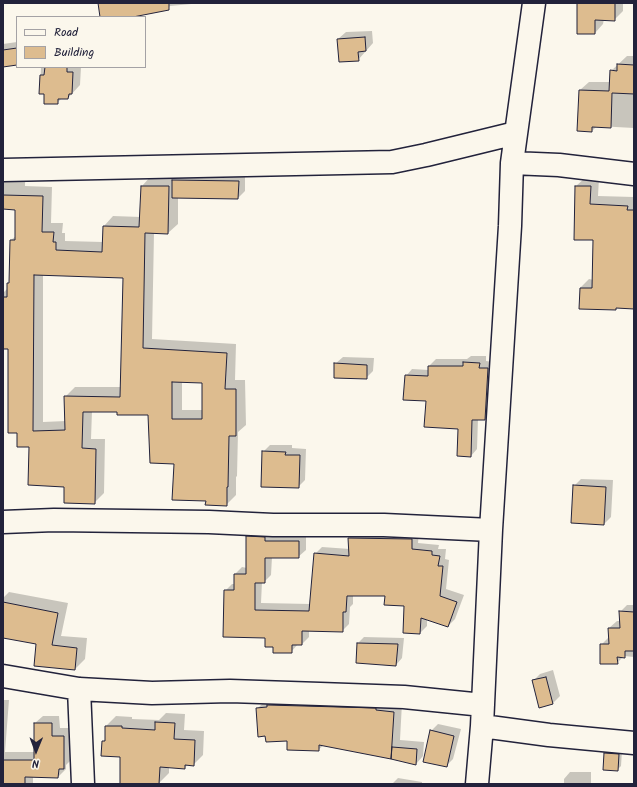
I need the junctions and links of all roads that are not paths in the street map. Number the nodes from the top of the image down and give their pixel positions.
1 (534, 3) edge
2 (516, 134) junction
3 (512, 163) junction
4 (3, 170) edge
5 (634, 174) edge
6 (3, 522) edge
7 (491, 530) junction
8 (3, 676) edge
9 (79, 689) junction
10 (482, 705) junction
11 (482, 726) junction
12 (634, 743) edge
13 (83, 784) edge
14 (477, 784) edge

1 - 2 street
2 - 3 street
2 - 4 street
3 - 5 street
3 - 7 street
6 - 7 street
7 - 10 street
8 - 9 street
9 - 10 street
9 - 13 street
10 - 11 street
11 - 12 street
11 - 14 street

